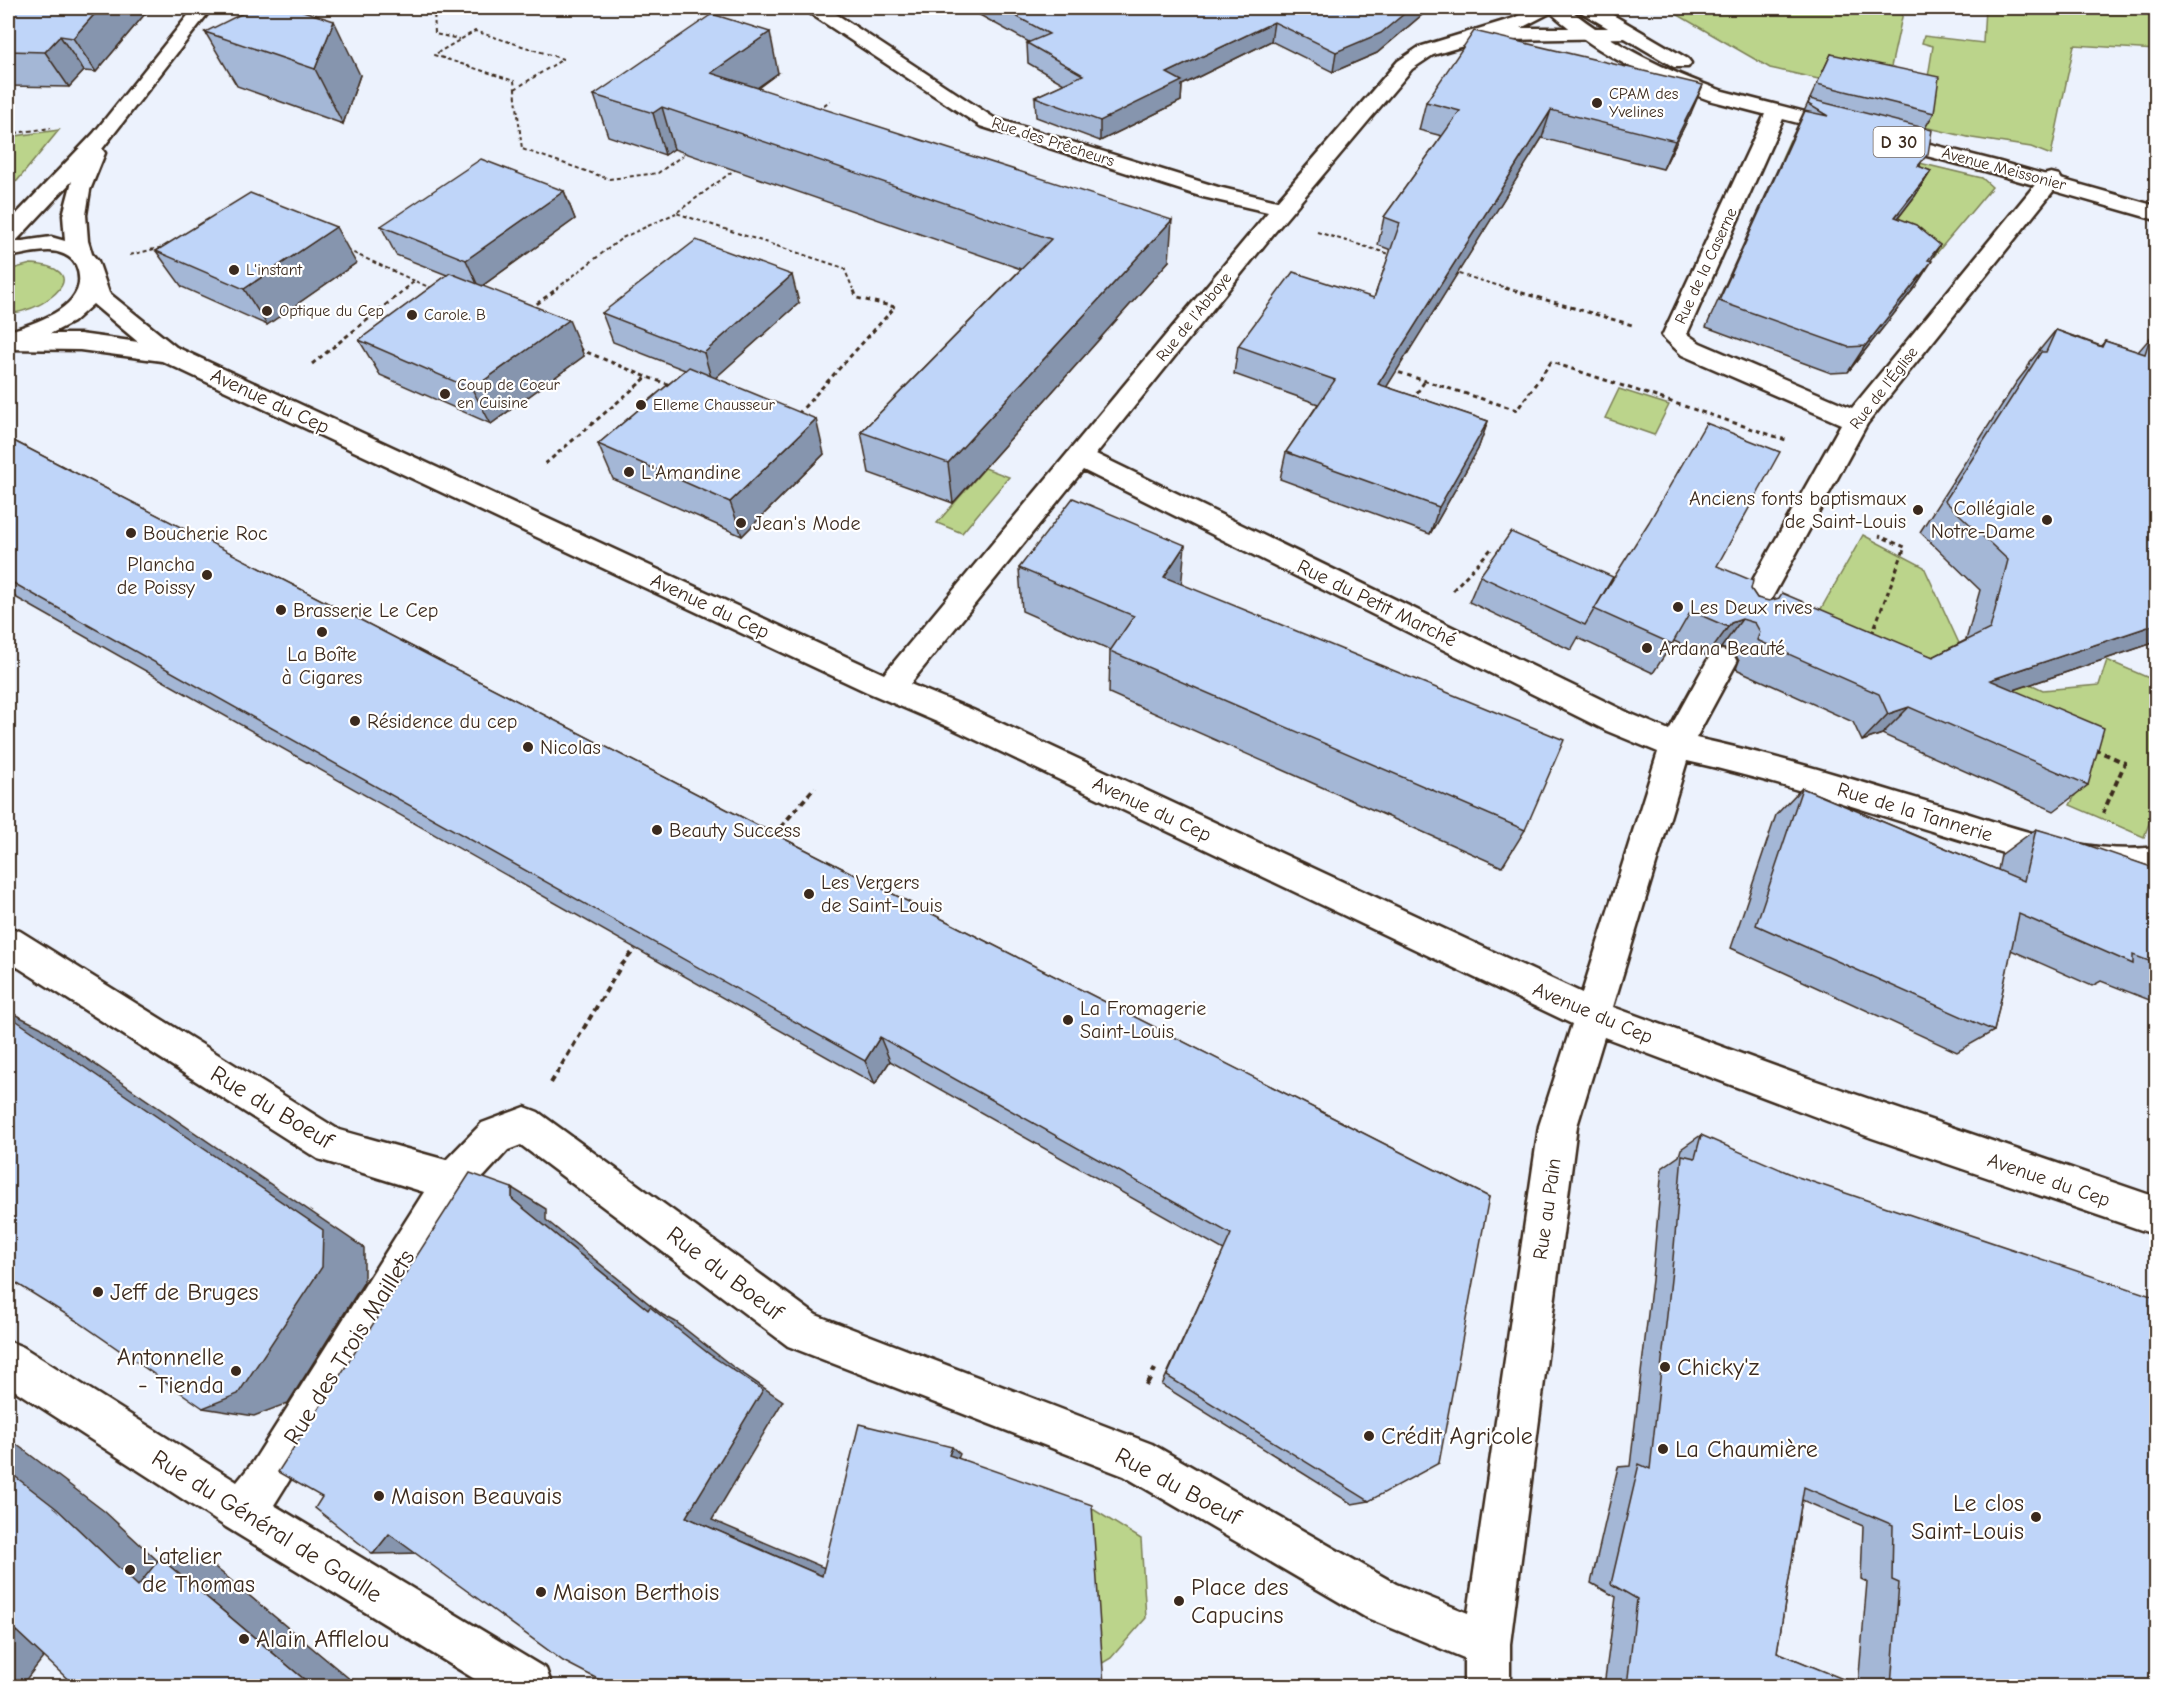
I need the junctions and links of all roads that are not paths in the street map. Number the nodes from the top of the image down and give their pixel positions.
1 (203, 8) edge
2 (815, 8) edge
3 (1545, 8) edge
4 (1557, 8) edge
5 (1588, 8) edge
6 (1585, 32) junction
7 (1628, 32) junction
8 (1456, 41) junction
9 (1602, 44) junction
10 (1577, 53) edge
11 (1536, 54) edge
12 (1615, 74) edge
13 (1699, 90) junction
14 (1746, 103) junction
15 (1776, 112) junction
16 (101, 137) junction
17 (2051, 180) junction
18 (49, 190) junction
19 (1282, 209) junction
20 (8, 210) edge
21 (2157, 213) edge
22 (11, 245) edge
23 (81, 254) junction
24 (92, 280) junction
25 (10, 342) edge
26 (167, 353) junction
27 (1856, 420) junction
28 (1080, 457) junction
29 (1747, 617) edge
30 (1722, 662) edge
31 (889, 689) junction
32 (1676, 746) junction
33 (2157, 861) edge
34 (9, 945) edge
35 (1591, 1015) junction
36 (453, 1180) junction
37 (2157, 1216) edge
38 (8, 1362) edge
39 (242, 1511) junction
40 (1487, 1644) junction
41 (528, 1686) edge
42 (1487, 1686) edge

1 - 16 street
2 - 19 street, Rue des Prêcheurs
3 - 8 street, Rue de l'Abbaye
4 - 6 street, Avenue Meissonier / D 30
5 - 7 street, Avenue Meissonier / D 30
6 - 7 street
6 - 8 street
6 - 9 street, Avenue Meissonier / D 30
7 - 9 street
7 - 14 street, Avenue Meissonier / D 30
8 - 11 street
8 - 19 street, Rue de l'Abbaye
9 - 10 street
9 - 13 street, Avenue Meissonier / D 30
12 - 13 street
13 - 14 street, Avenue Meissonier / D 30
14 - 15 street, Avenue Meissonier / D 30
15 - 17 street, Avenue Meissonier / D 30
15 - 27 street, Rue de la Caserne
16 - 18 street
16 - 23 street, Avenue du Cep
17 - 21 street, Avenue Meissonier / D 30
17 - 27 street, Rue de l'Église
18 - 20 street
18 - 22 street
19 - 28 street, Rue de l'Abbaye
22 - 23 street
23 - 24 street, Avenue du Cep
24 - 25 street
24 - 26 street, Avenue du Cep
25 - 26 street, Avenue du Cep
26 - 31 street, Avenue du Cep
27 - 29 street, Rue de l'Église
28 - 31 street, Rue de l'Abbaye
28 - 32 street, Rue du Petit Marché
30 - 32 street
31 - 35 street, Avenue du Cep
32 - 33 street, Rue de la Tannerie
32 - 35 street, Rue au Pain
34 - 36 street, Rue du Boeuf
35 - 37 street, Avenue du Cep
35 - 40 street, Rue au Pain
36 - 39 street, Rue des Trois Maillets
36 - 40 street, Rue du Boeuf
38 - 39 street, Rue du Général de Gaulle
39 - 41 street, Rue du Général de Gaulle
40 - 42 street, Rue au Pain

